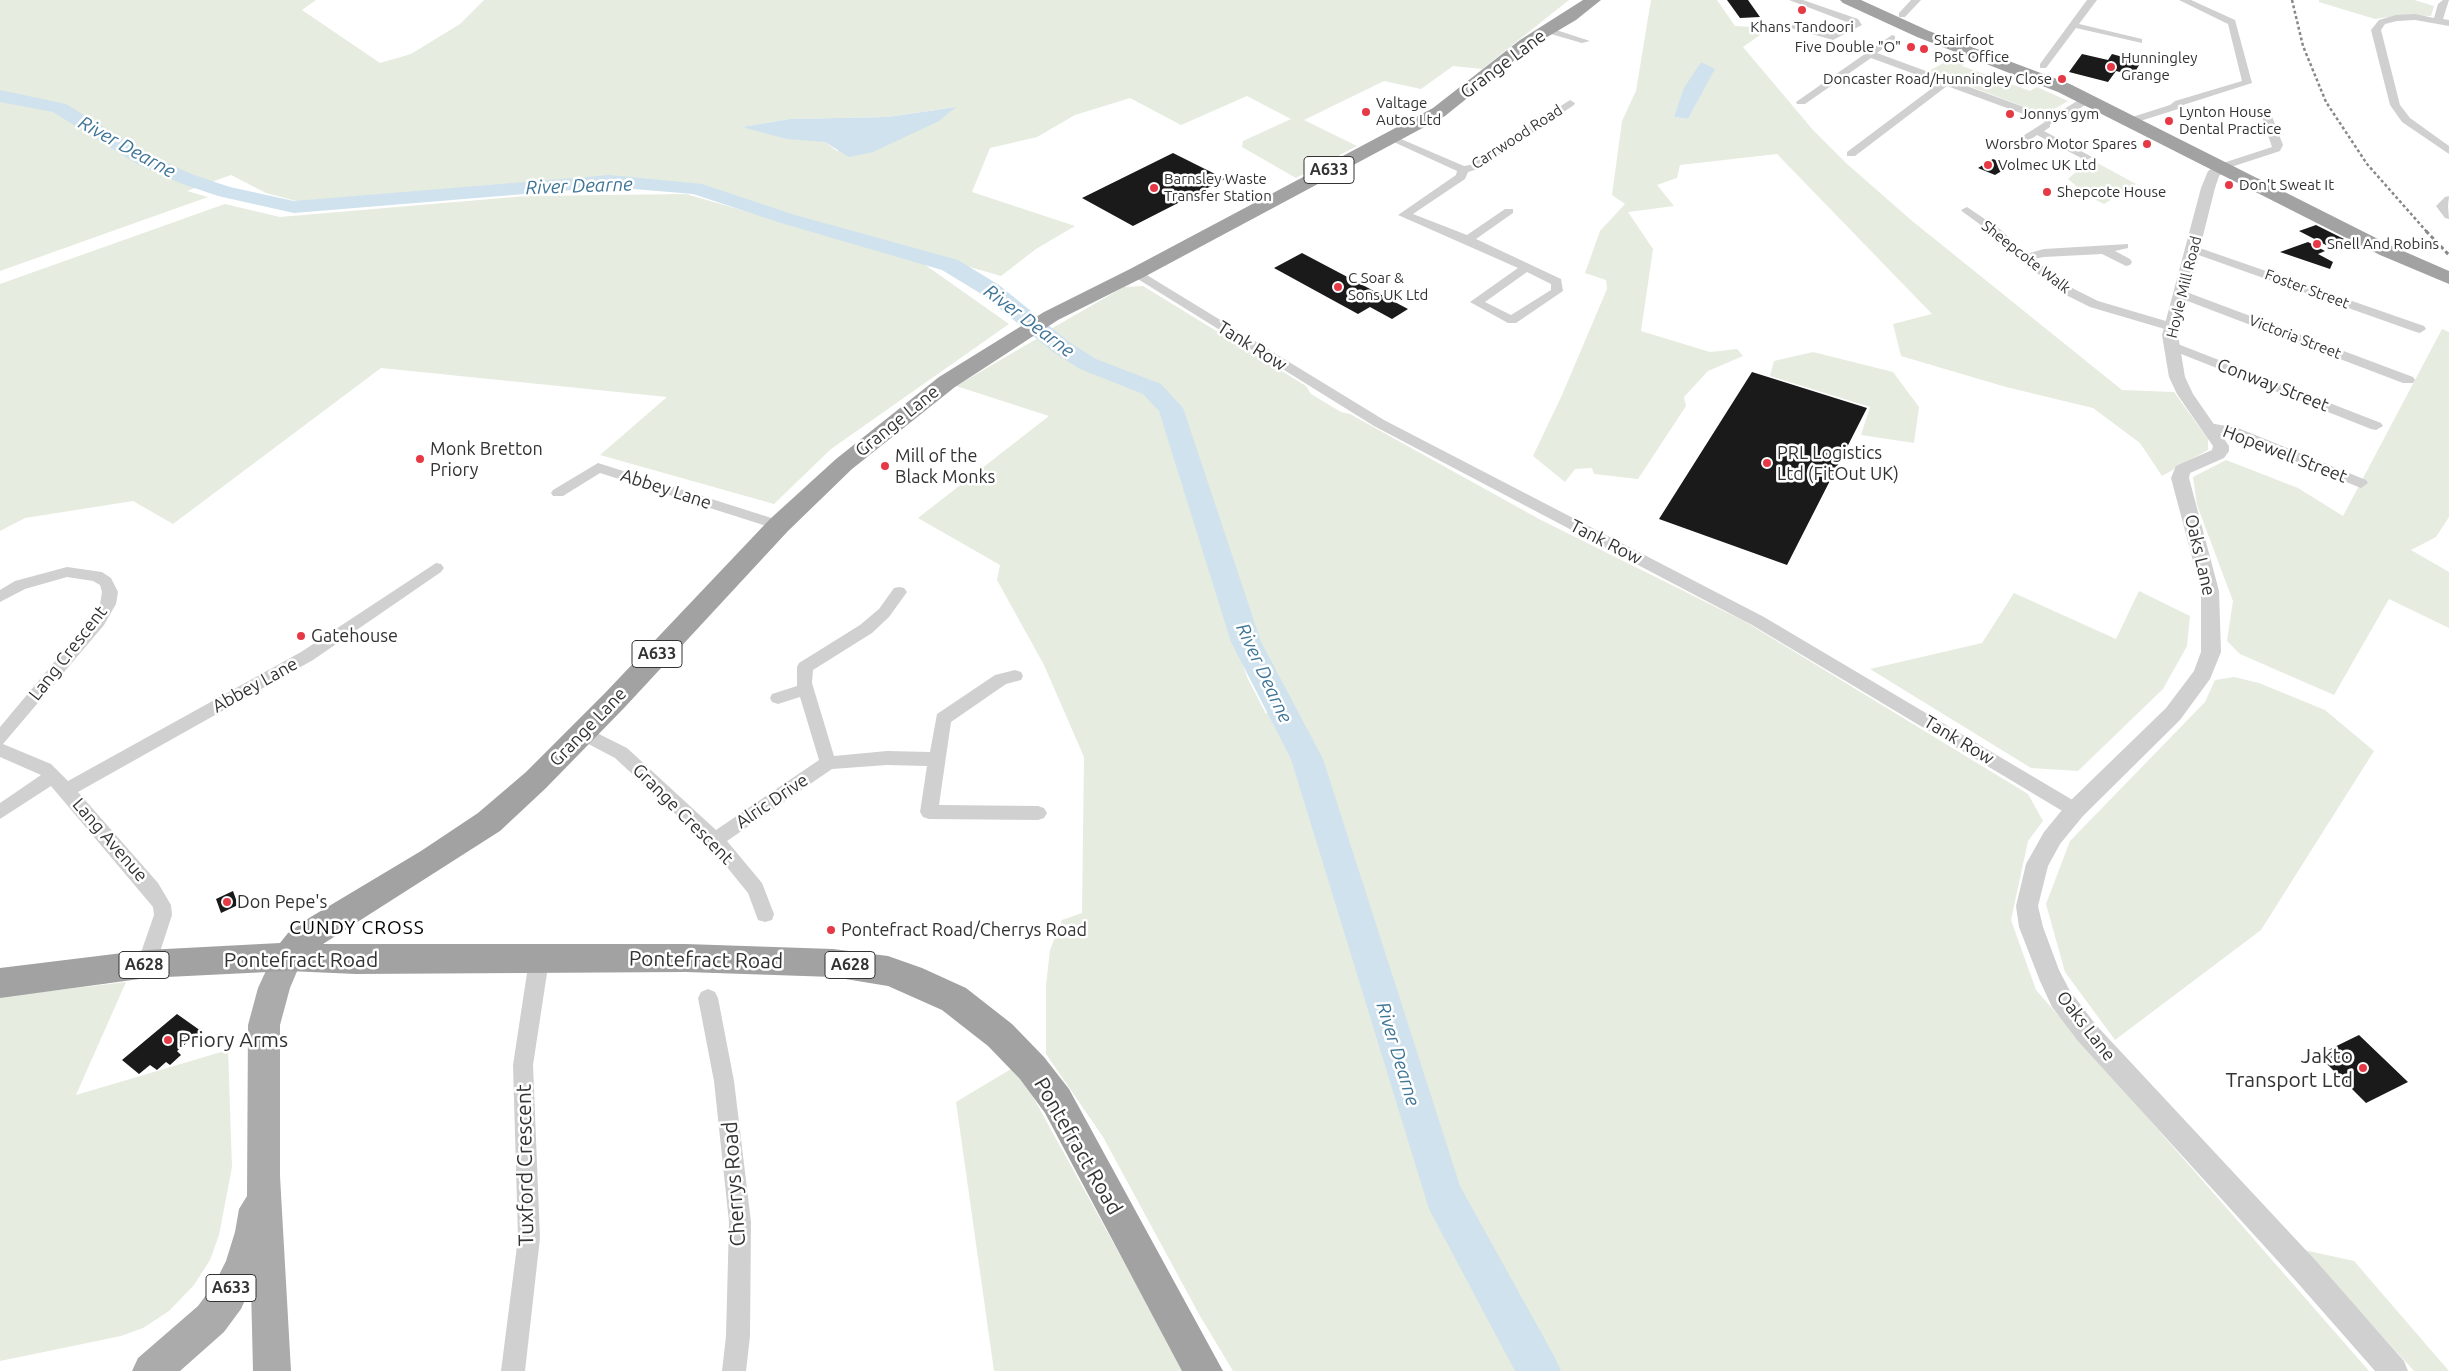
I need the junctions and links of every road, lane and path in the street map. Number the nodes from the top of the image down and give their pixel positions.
1 (1576, 0) edge
2 (1592, 0) edge
3 (1794, 0) edge
4 (1834, 0) edge
5 (1848, 0) edge
6 (1916, 0) edge
7 (2092, 0) edge
8 (2184, 0) edge
9 (2449, 0) edge
10 (1902, 15) dead end
11 (2438, 20) junction
12 (2449, 23) edge
13 (1790, 25) dead end
14 (2074, 25) junction
15 (1547, 30) junction
16 (1892, 38) dead end
17 (1585, 41) dead end
18 (2139, 41) dead end
19 (1870, 54) junction
20 (2042, 66) dead end
21 (1946, 82) junction
22 (2081, 97) junction
23 (1801, 102) dead end
24 (1570, 103) dead end
25 (2052, 120) junction
26 (2254, 120) dead end
27 (2130, 121) junction
28 (2037, 131) junction
29 (1390, 138) junction
30 (2019, 142) dead end
31 (1860, 147) junction
32 (2449, 151) edge
33 (1873, 152) dead end
34 (1851, 154) dead end
35 (2087, 157) dead end
36 (2221, 167) junction
37 (1464, 170) junction
38 (2449, 199) edge
39 (1967, 210) dead end
40 (1509, 211) dead end
41 (2449, 216) edge
42 (1468, 240) junction
43 (2124, 246) dead end
44 (2104, 250) junction
45 (2194, 250) junction
46 (2024, 258) junction
47 (2126, 262) dead end
48 (1526, 268) junction
49 (1137, 273) junction
50 (2449, 278) edge
51 (2181, 294) junction
52 (2172, 327) junction
53 (2420, 329) dead end
54 (2170, 345) junction
55 (2408, 380) dead end
56 (2376, 426) dead end
57 (2209, 427) junction
58 (2182, 470) joint
59 (2361, 483) dead end
60 (558, 493) dead end
61 (780, 525) junction
62 (436, 568) dead end
63 (899, 592) dead end
64 (0, 597) edge
65 (1015, 676) dead end
66 (806, 690) junction
67 (778, 698) dead end
68 (583, 733) junction
69 (0, 739) edge
70 (0, 750) edge
71 (936, 759) junction
72 (828, 763) junction
73 (53, 776) junction
74 (67, 790) junction
75 (2075, 810) junction
76 (0, 812) edge
77 (1038, 813) dead end
78 (715, 840) junction
79 (765, 914) dead end
80 (288, 957) junction
81 (539, 960) junction
82 (147, 964) junction
83 (0, 983) edge
84 (708, 998) dead end
85 (263, 1176) junction
86 (151, 1371) edge
87 (272, 1371) edge
88 (513, 1371) edge
89 (734, 1371) edge
90 (1202, 1371) edge
91 (2394, 1371) edge

1 - 15 highway, A633
2 - 15 highway, Grange Lane / A633
3 - 13 street
4 - 22 highway
5 - 22 highway
6 - 10 street
7 - 14 street
8 - 27 street
9 - 11 street
11 - 12 street
11 - 32 street
14 - 18 street
14 - 20 street
15 - 17 street
15 - 29 highway, Grange Lane / A633
16 - 19 street
19 - 21 street
19 - 23 street
21 - 25 street
21 - 31 street
22 - 25 street
22 - 27 highway
24 - 37 street, Carrwood Road
25 - 28 street
26 - 36 street
27 - 36 highway
28 - 30 street
28 - 35 street
29 - 37 street, Carrwood Road
29 - 49 highway, Grange Lane / A633
31 - 33 street
31 - 34 street
36 - 45 street, Hoyle Mill Road
36 - 50 highway
37 - 42 street, Carrwood Road
38 - 41 street
39 - 46 street, Sheepcote Walk
40 - 42 street
42 - 48 street, Carrwood Road
43 - 44 street
44 - 46 street
44 - 47 street
45 - 51 street, Hoyle Mill Road
45 - 53 street, Foster Street
46 - 52 street, Sheepcote Walk
48 - 48 street, Carrwood Road
49 - 61 highway, Grange Lane / A633
49 - 75 street, Tank Row
51 - 52 street, Hoyle Mill Road
51 - 55 street, Victoria Street
52 - 54 street, Hoyle Mill Road
54 - 56 street, Conway Street
54 - 57 street, Hoyle Mill Road
57 - 58 street, Hoyle Mill Road
57 - 59 street, Hopewell Street
58 - 75 street, Oaks Lane
60 - 61 street, Abbey Lane
61 - 68 highway, Grange Lane / A633
62 - 74 street, Abbey Lane
63 - 66 street
64 - 69 street, Lang Crescent
65 - 71 street
66 - 67 street
66 - 72 street
68 - 78 street, Grange Crescent
68 - 80 highway, Grange Lane / A633
70 - 73 street, Lang Avenue
71 - 72 street
71 - 77 street
72 - 78 street, Alric Drive
73 - 74 street, Lang Avenue
73 - 76 street
74 - 82 street, Lang Avenue
75 - 91 street, Oaks Lane
78 - 79 street, Grange Crescent
80 - 81 highway, Pontefract Road / A628
80 - 82 highway, Pontefract Road / A628
80 - 85 main road, A633
81 - 88 street, Tuxford Crescent
81 - 90 highway, Pontefract Road / A628
82 - 83 highway, Pontefract Road / A628
84 - 89 street, Cherrys Road
85 - 86 main road, A633
85 - 87 main road, A633

